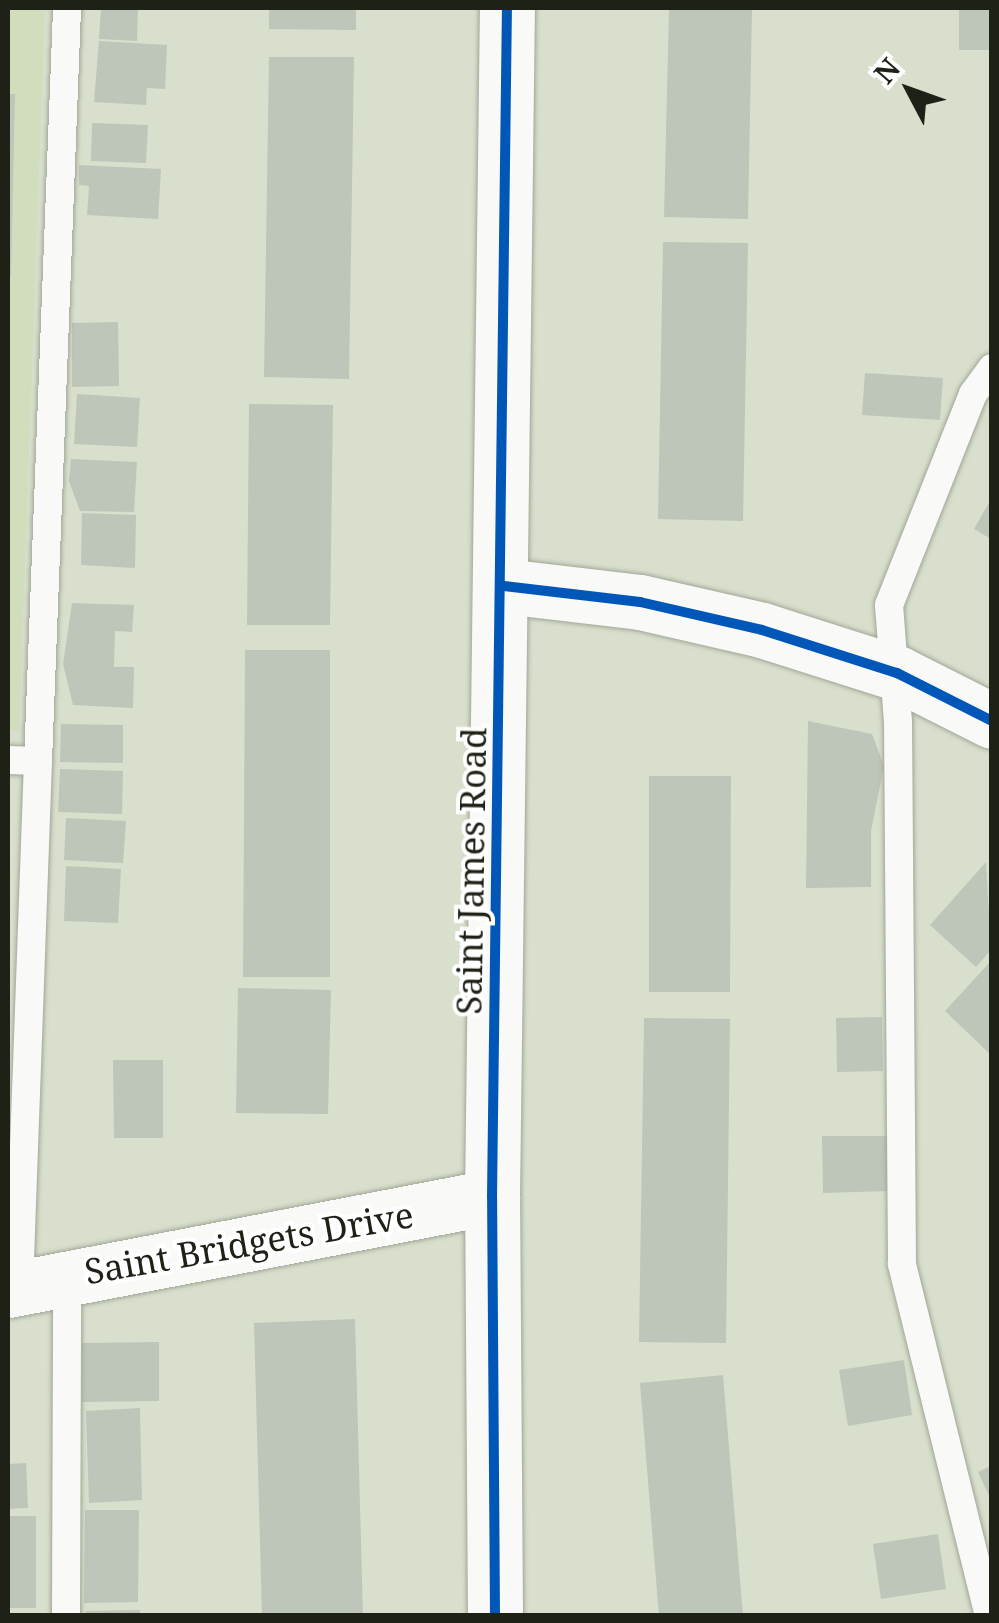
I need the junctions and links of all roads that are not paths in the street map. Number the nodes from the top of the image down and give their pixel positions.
1 (67, 8) edge
2 (507, 8) edge
3 (992, 368) edge
4 (504, 586) junction
5 (897, 673) junction
6 (992, 721) edge
7 (8, 760) edge
8 (38, 760) junction
9 (492, 1197) junction
10 (32, 1285) edge
11 (66, 1616) edge
12 (494, 1616) edge
13 (989, 1616) edge

1 - 8 lane
2 - 4 street, Saint James Road
3 - 5 lane
4 - 5 street
4 - 9 street, Saint James Road
5 - 6 street
5 - 13 lane
7 - 8 lane
8 - 10 lane
9 - 10 street, Saint Bridgets Drive
9 - 12 street, Saint James Road
10 - 11 lane

